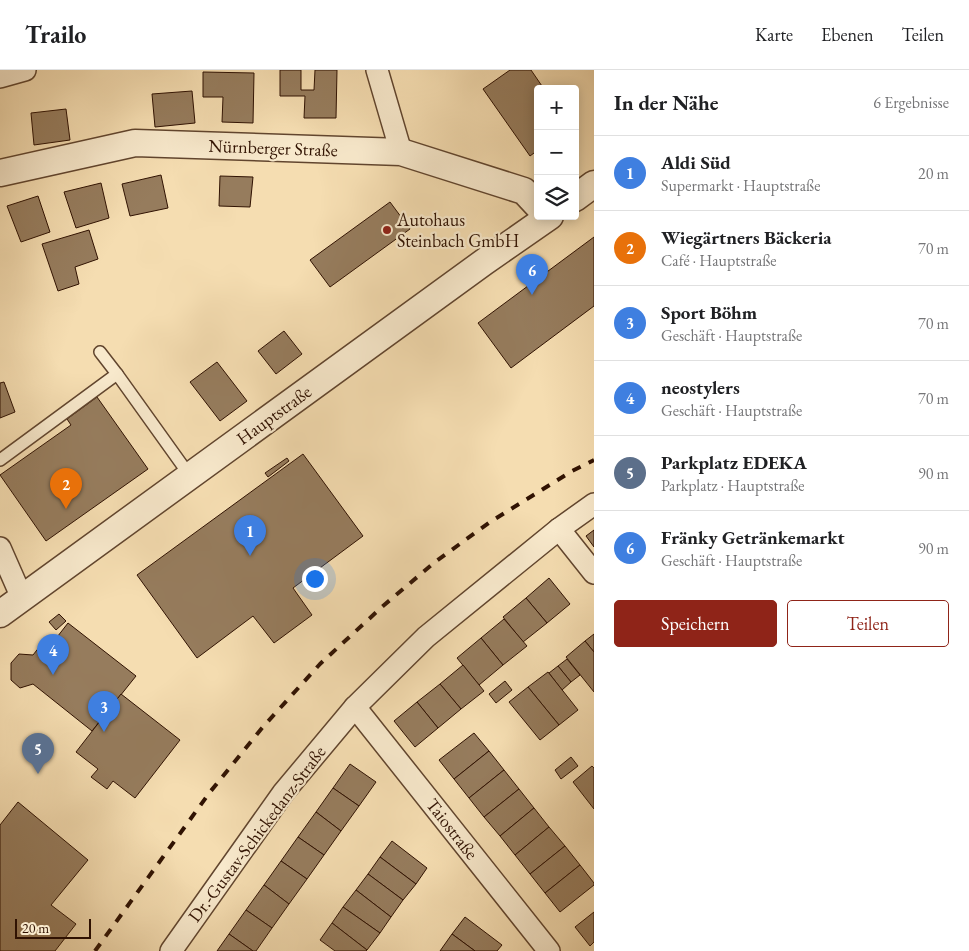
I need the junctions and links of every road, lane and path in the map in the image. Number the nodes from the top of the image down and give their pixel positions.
1 (25, 70) edge
2 (377, 70) edge
3 (0, 77) edge
4 (401, 152) junction
5 (0, 173) edge
6 (594, 184) edge
7 (579, 195) edge
8 (534, 201) edge
9 (538, 220) edge
10 (100, 352) dead end
11 (117, 374) junction
12 (0, 460) edge
13 (190, 476) junction
14 (594, 504) edge
15 (558, 529) junction
16 (0, 548) edge
17 (594, 573) edge
18 (22, 598) junction
19 (0, 614) edge
20 (355, 707) junction
21 (171, 951) edge
22 (549, 951) edge

1 - 3 street
2 - 4 street
4 - 5 street, Nürnberger Straße
4 - 8 street, Nürnberger Straße
6 - 7 street
9 - 13 street, Hauptstraße
10 - 11 lane
11 - 12 lane
11 - 13 lane
13 - 18 street, Hauptstraße
14 - 15 street, Dr.-Gustav-Schickedanz-Straße
15 - 17 street
15 - 20 street, Dr.-Gustav-Schickedanz-Straße
16 - 18 street
18 - 19 street, Hauptstraße
20 - 21 street, Dr.-Gustav-Schickedanz-Straße
20 - 22 street, Taiostraße

